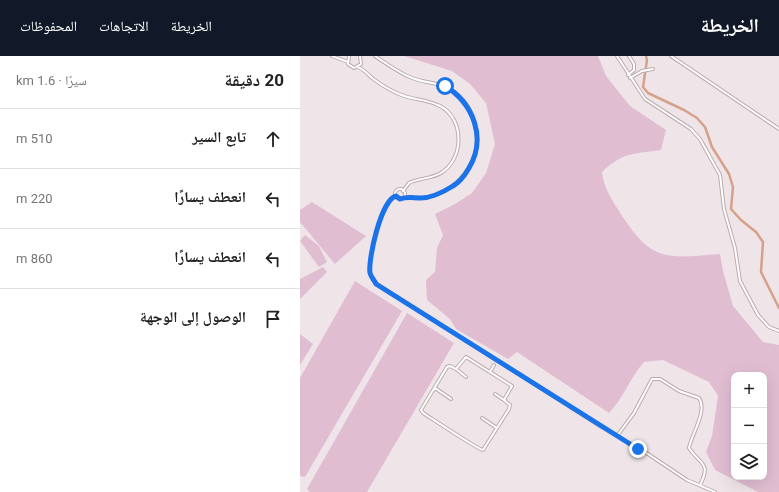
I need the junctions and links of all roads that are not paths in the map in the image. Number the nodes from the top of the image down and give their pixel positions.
1 (332, 56) edge
2 (348, 56) edge
3 (364, 56) edge
4 (375, 56) edge
5 (617, 56) edge
6 (629, 56) edge
7 (670, 56) edge
8 (361, 57) edge
9 (348, 62) junction
10 (358, 67) junction
11 (653, 69) dead end
12 (628, 75) junction
13 (630, 78) junction
14 (779, 129) edge
15 (404, 190) junction
16 (396, 196) junction
17 (404, 197) junction
18 (779, 331) edge
19 (494, 366) dead end
20 (456, 369) junction
21 (490, 372) junction
22 (466, 377) dead end
23 (435, 388) junction
24 (495, 394) dead end
25 (451, 399) dead end
26 (504, 400) junction
27 (482, 418) dead end
28 (497, 428) junction
29 (617, 436) junction
30 (700, 485) junction
31 (715, 492) edge

1 - 9 street
2 - 9 street
3 - 8 street
4 - 17 street
5 - 12 street
6 - 12 street
7 - 14 street
8 - 10 street
9 - 10 street
10 - 15 street
11 - 13 street
12 - 13 street
13 - 18 street
15 - 16 street
15 - 17 street
16 - 17 street
16 - 29 street
19 - 21 street
20 - 21 street
20 - 22 street
20 - 23 street
21 - 26 street
23 - 25 street
23 - 28 street
24 - 26 street
26 - 28 street
27 - 28 street
29 - 30 street
29 - 30 street
30 - 31 street

